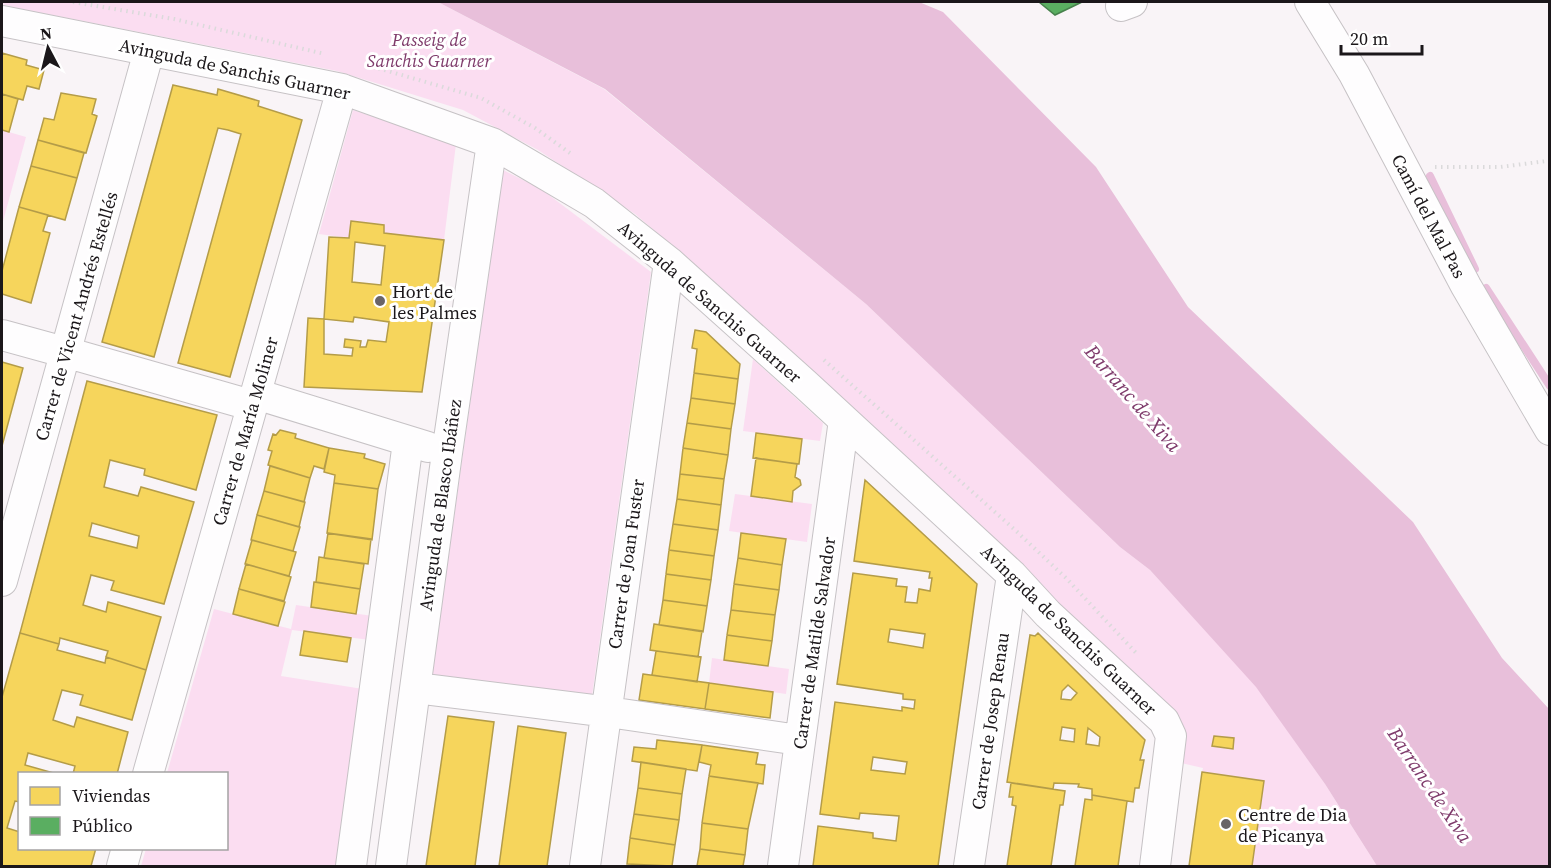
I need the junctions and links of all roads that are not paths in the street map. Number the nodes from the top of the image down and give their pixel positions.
1 (1310, 2) edge
2 (2, 21) edge
3 (149, 51) junction
4 (342, 89) junction
5 (492, 143) junction
6 (669, 262) junction
7 (2, 335) edge
8 (248, 398) junction
9 (844, 420) junction
10 (1550, 430) edge
11 (408, 442) junction
12 (447, 453) junction
13 (1012, 575) junction
14 (2, 581) edge
15 (424, 689) dead end
16 (785, 738) dead end
17 (149, 772) edge
18 (127, 850) edge
19 (122, 867) edge
20 (351, 867) edge
21 (391, 867) edge
22 (585, 867) edge
23 (783, 867) edge
24 (969, 867) edge
25 (1155, 867) edge

1 - 10 street, Camí del Mal Pas
2 - 3 street, Avinguda de Sanchis Guarner
3 - 4 street, Avinguda de Sanchis Guarner
3 - 14 street, Carrer de Vicent Andrés Estellés
4 - 5 street, Avinguda de Sanchis Guarner
4 - 8 street, Carrer de María Moliner
5 - 6 street, Avinguda de Sanchis Guarner
5 - 12 street, Avinguda de Blasco Ibáñez
6 - 9 street, Avinguda de Sanchis Guarner
6 - 22 street, Carrer de Joan Fuster
7 - 8 street
8 - 11 street
8 - 17 street, Carrer de María Moliner
9 - 13 street, Avinguda de Sanchis Guarner
9 - 23 street, Carrer de Matilde Salvador
11 - 12 street
11 - 20 street
12 - 21 street, Avinguda de Blasco Ibáñez
13 - 24 street, Carrer de Josep Renau
13 - 25 street, Avinguda de Sanchis Guarner
15 - 16 street
18 - 19 street

